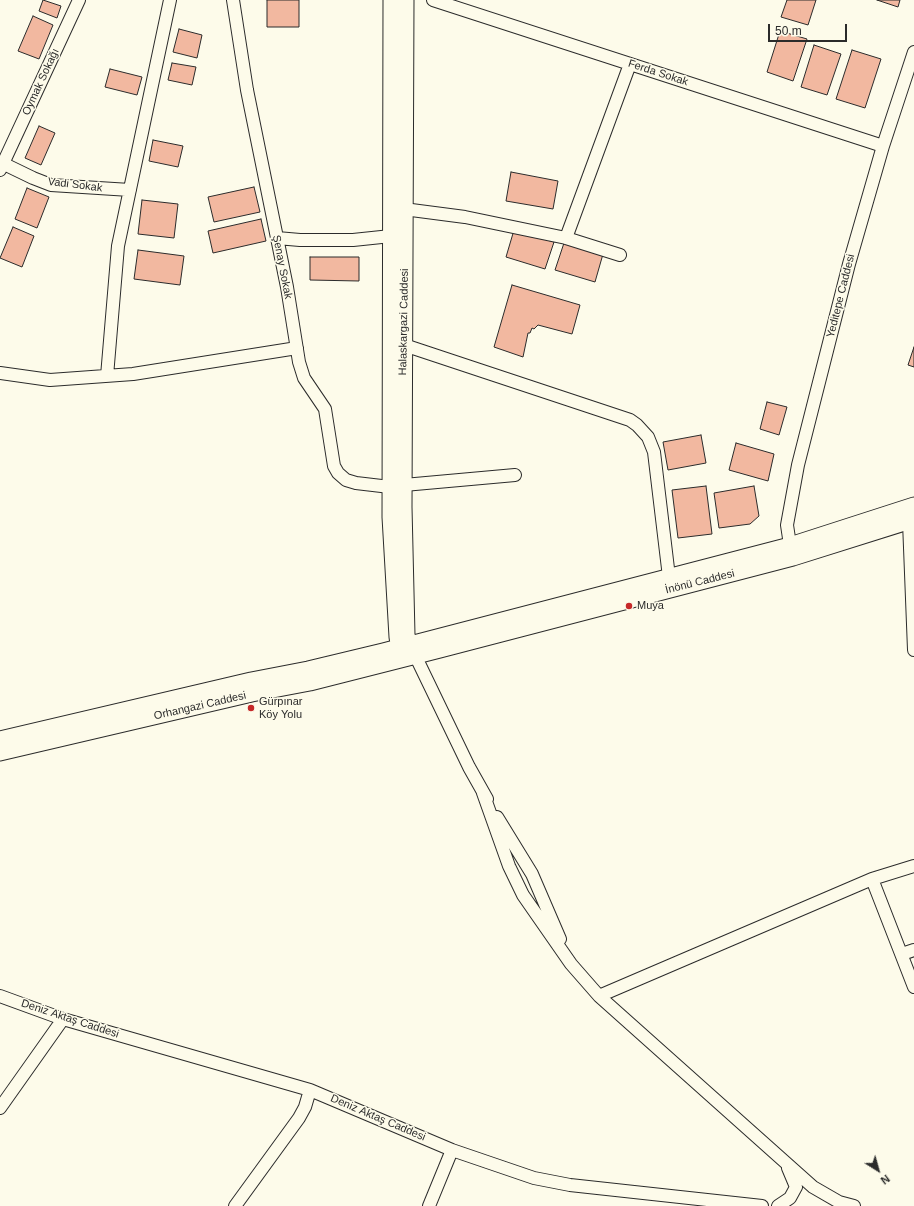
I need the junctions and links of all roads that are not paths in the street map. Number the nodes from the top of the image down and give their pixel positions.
1 (79, 0) edge
2 (170, 0) edge
3 (233, 0) edge
4 (391, 0) edge
5 (406, 0) edge
6 (433, 0) edge
7 (914, 52) edge
8 (630, 64) junction
9 (883, 146) junction
10 (1, 165) edge
11 (130, 190) junction
12 (398, 208) junction
13 (391, 236) junction
14 (277, 238) junction
15 (566, 238) junction
16 (620, 255) dead end
17 (397, 343) junction
18 (297, 348) junction
19 (0, 373) edge
20 (107, 376) junction
21 (515, 475) dead end
22 (397, 486) junction
23 (910, 514) edge
24 (836, 538) junction
25 (790, 545) junction
26 (735, 567) junction
27 (670, 583) junction
28 (914, 650) edge
29 (405, 651) junction
30 (1, 746) edge
31 (483, 793) junction
32 (914, 866) edge
33 (872, 879) junction
34 (914, 950) edge
35 (902, 954) junction
36 (571, 964) junction
37 (914, 987) edge
38 (0, 996) edge
39 (599, 996) junction
40 (63, 1019) junction
41 (310, 1090) junction
42 (0, 1108) edge
43 (452, 1150) junction
44 (774, 1154) junction
45 (689, 1202) edge
46 (235, 1206) edge
47 (429, 1206) edge
48 (762, 1206) edge
49 (778, 1206) edge
50 (854, 1206) edge

1 - 10 street, Oymak Sokağı
2 - 11 street
3 - 14 street, Şenay Sokak
4 - 12 main road
5 - 12 main road, Halaskargazi Caddesi
6 - 8 street, Ferda Sokak
7 - 9 street, Yeditepe Caddesi
8 - 9 street, Ferda Sokak
8 - 15 street
9 - 25 street, Yeditepe Caddesi
10 - 11 street, Vadi Sokak
11 - 20 street
12 - 13 main road
12 - 15 street
12 - 17 main road, Halaskargazi Caddesi
13 - 14 street
13 - 17 main road
14 - 18 street, Şenay Sokak
15 - 16 street
17 - 22 main road
17 - 27 street
18 - 20 street
18 - 22 street, Şenay Sokak
19 - 20 street
21 - 22 street, Şenay Sokak
22 - 29 main road
23 - 24 main road
23 - 28 street
24 - 25 main road
24 - 26 main road, İnönü Caddesi
25 - 26 main road
26 - 27 main road, Orhangazi Caddesi
27 - 29 main road, Orhangazi Caddesi
29 - 30 main road, Orhangazi Caddesi
29 - 31 street
31 - 36 street
31 - 36 street
32 - 33 street
33 - 35 street
33 - 39 street
34 - 35 street
35 - 37 street
36 - 39 street
38 - 40 street, Deniz Aktaş Caddesi
39 - 44 street
40 - 41 street, Deniz Aktaş Caddesi
40 - 42 street
41 - 43 street, Deniz Aktaş Caddesi
41 - 46 street
43 - 45 street, Deniz Aktaş Caddesi
43 - 47 street
44 - 49 street
44 - 50 street
45 - 48 street, Deniz Aktaş Caddesi

